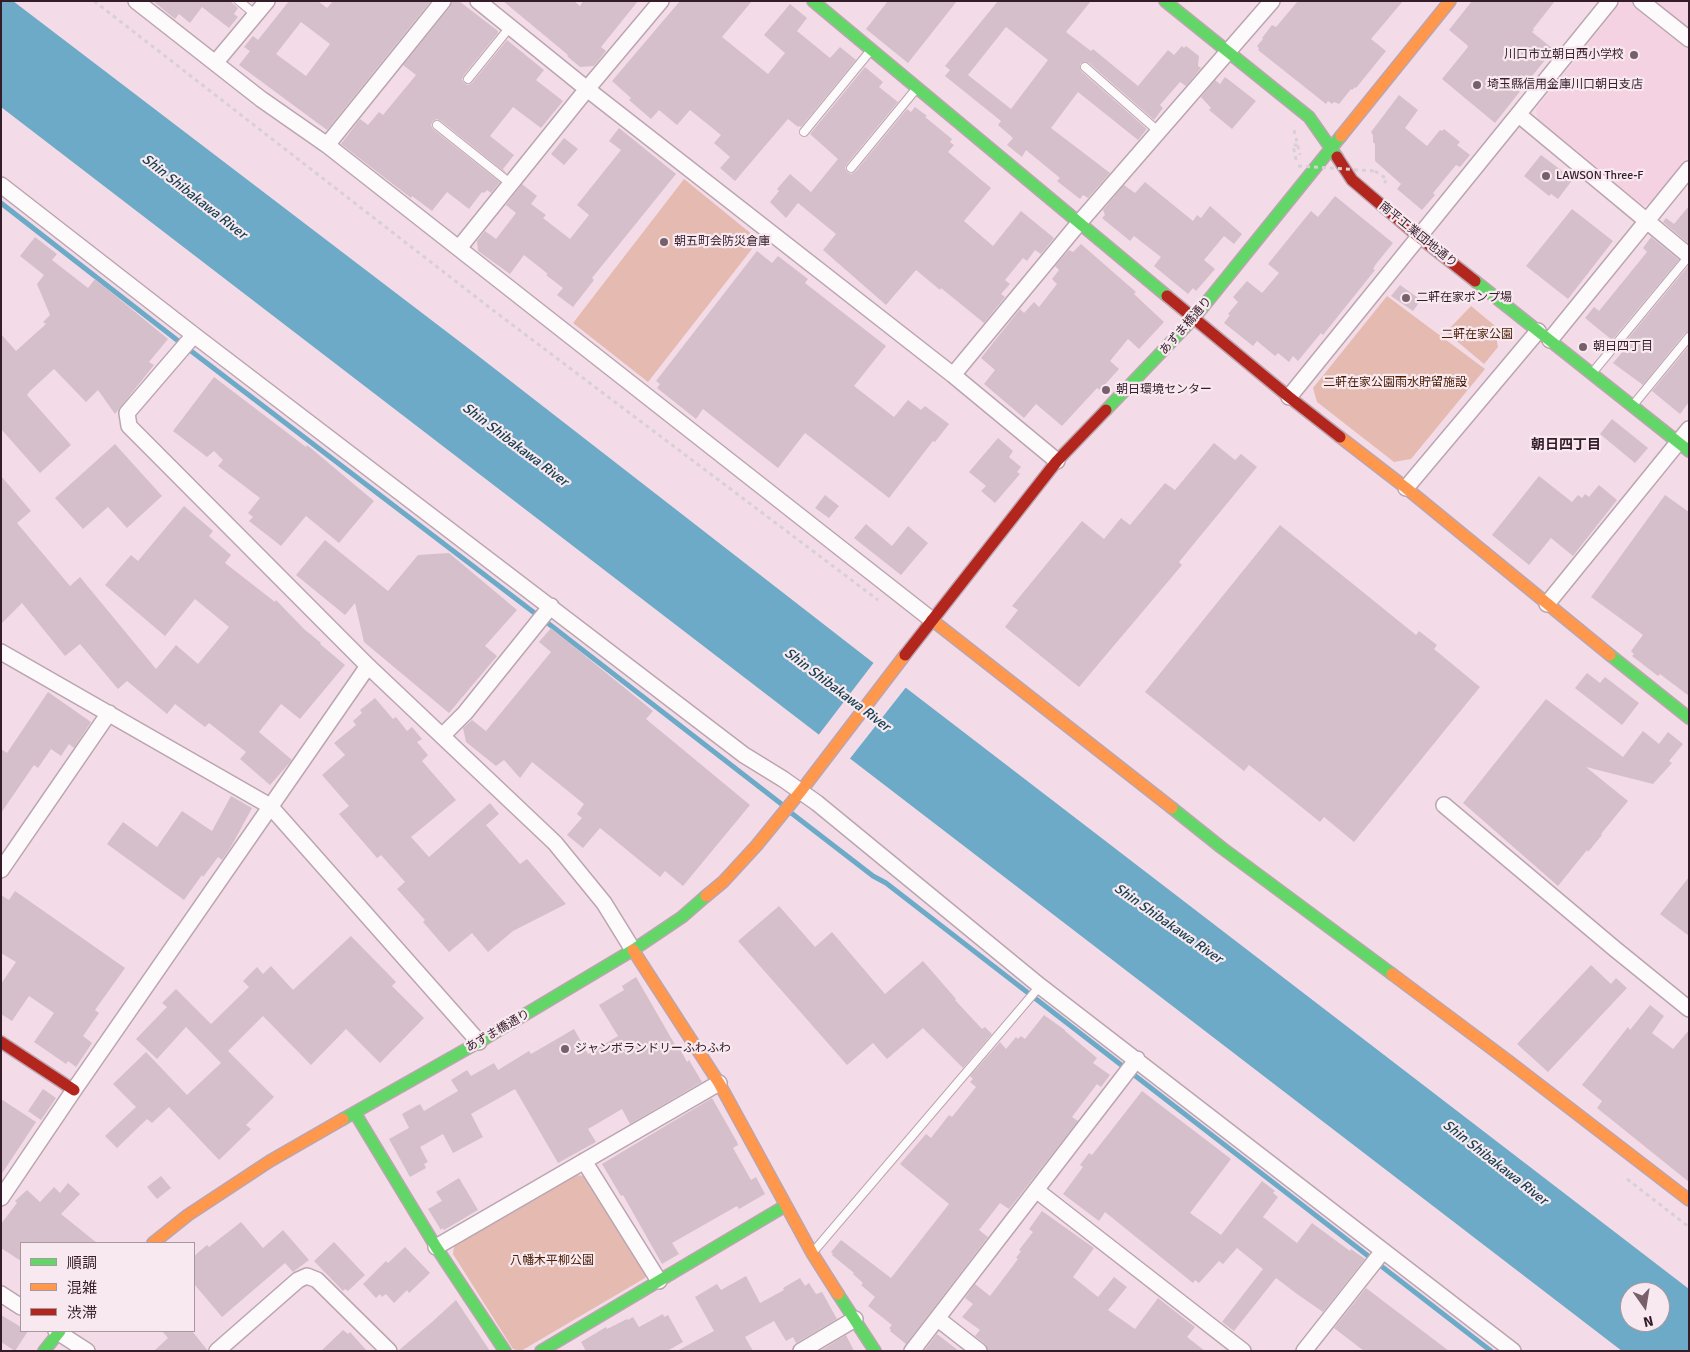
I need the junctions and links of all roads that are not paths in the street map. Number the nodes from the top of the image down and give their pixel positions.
1 (136, 1) edge
2 (239, 1) edge
3 (267, 1) edge
4 (443, 1) edge
5 (478, 1) edge
6 (661, 1) edge
7 (813, 1) edge
8 (1165, 1) edge
9 (1272, 1) edge
10 (1450, 1) edge
11 (1610, 1) edge
12 (1641, 1) edge
13 (256, 15) junction
14 (510, 28) junction
15 (1689, 39) edge
16 (871, 50) junction
17 (1229, 52) junction
18 (216, 62) junction
19 (1085, 67) dead end
20 (468, 79) dead end
21 (917, 88) junction
22 (587, 89) junction
23 (1519, 114) junction
24 (437, 125) dead end
25 (1158, 131) junction
26 (804, 132) dead end
27 (327, 145) junction
28 (1330, 150) junction
29 (851, 168) dead end
30 (1689, 169) edge
31 (511, 184) junction
32 (1, 185) edge
33 (1647, 220) junction
34 (1079, 223) junction
35 (1420, 237) junction
36 (459, 248) junction
37 (1689, 256) edge
38 (1194, 318) junction
39 (194, 335) junction
40 (1544, 336) junction
41 (1689, 336) edge
42 (1592, 373) junction
43 (953, 375) junction
44 (1289, 397) junction
45 (1633, 406) junction
46 (1689, 429) edge
47 (1684, 446) edge
48 (1057, 461) junction
49 (1406, 488) junction
50 (1547, 604) junction
51 (551, 606) junction
52 (932, 620) junction
53 (1, 652) edge
54 (368, 666) junction
55 (109, 713) junction
56 (1689, 718) edge
57 (442, 736) junction
58 (801, 791) junction
59 (1444, 805) dead end
60 (270, 806) junction
61 (1, 870) edge
62 (633, 950) junction
63 (1040, 986) junction
64 (1689, 1009) edge
65 (1, 1042) edge
66 (479, 1042) junction
67 (1137, 1060) junction
68 (719, 1083) junction
69 (74, 1090) junction
70 (355, 1113) junction
71 (584, 1161) junction
72 (1036, 1190) junction
73 (1, 1198) edge
74 (1689, 1200) edge
75 (785, 1206) junction
76 (154, 1242) edge
77 (436, 1247) junction
78 (1383, 1251) junction
79 (812, 1253) junction
80 (659, 1281) junction
81 (1, 1294) edge
82 (20, 1306) edge
83 (855, 1319) junction
84 (938, 1319) junction
85 (57, 1332) edge
86 (59, 1332) edge
87 (44, 1351) edge
88 (87, 1351) edge
89 (217, 1351) edge
90 (390, 1351) edge
91 (505, 1351) edge
92 (542, 1351) edge
93 (801, 1351) edge
94 (874, 1351) edge
95 (912, 1351) edge
96 (979, 1351) edge
97 (1243, 1351) edge
98 (1304, 1351) edge
99 (1513, 1351) edge

1 - 18 street
2 - 13 lane
3 - 13 street
4 - 27 street
5 - 14 street
6 - 22 street
7 - 16 street
8 - 17 street, 南平工業団地通り
9 - 17 street
10 - 28 street, あずま橋通り
11 - 23 street
12 - 15 street
13 - 18 street
14 - 20 lane
14 - 22 street
16 - 21 street
16 - 26 lane
17 - 25 street
17 - 28 street, 南平工業団地通り
18 - 27 street
19 - 25 lane
21 - 29 lane
21 - 34 street
22 - 31 street
22 - 43 street
23 - 33 street
23 - 35 street
24 - 31 lane
25 - 34 street
27 - 36 street
28 - 35 street, 南平工業団地通り
28 - 38 street, あずま橋通り
30 - 33 street
31 - 36 street
32 - 39 street
33 - 37 street
33 - 40 street
34 - 38 street
34 - 43 street
35 - 40 street, 南平工業団地通り
35 - 44 street
36 - 52 street
37 - 42 lane
38 - 44 street
38 - 48 street, あずま橋通り
39 - 51 street
39 - 54 street
40 - 42 street, 南平工業団地通り
40 - 49 street
41 - 45 lane
42 - 45 street, 南平工業団地通り
43 - 48 street
44 - 49 street
45 - 47 street, 南平工業団地通り
46 - 47 street
47 - 50 street
48 - 52 street, あずま橋通り
49 - 50 street
50 - 56 street
51 - 57 street
51 - 58 street
52 - 58 street, あずま橋通り
52 - 74 street
53 - 55 street
54 - 57 street
54 - 60 street
55 - 60 street
55 - 61 street
57 - 62 street
58 - 62 street, あずま橋通り
58 - 63 street
59 - 64 street
60 - 66 street
60 - 69 street
62 - 66 street, あずま橋通り
62 - 68 street
63 - 67 street
63 - 79 lane
65 - 69 street
66 - 70 street, あずま橋通り
67 - 72 street
67 - 78 street
68 - 71 street
68 - 75 street
69 - 73 street
70 - 76 street, あずま橋通り
70 - 77 street
71 - 77 street
71 - 80 street
72 - 84 street
72 - 97 street
75 - 79 street
75 - 80 street
77 - 91 street
78 - 98 street
78 - 99 street
79 - 83 street
80 - 92 street
81 - 82 street
83 - 93 street
83 - 94 street
84 - 95 street
84 - 96 street
85 - 87 street
86 - 88 street
89 - 90 street

